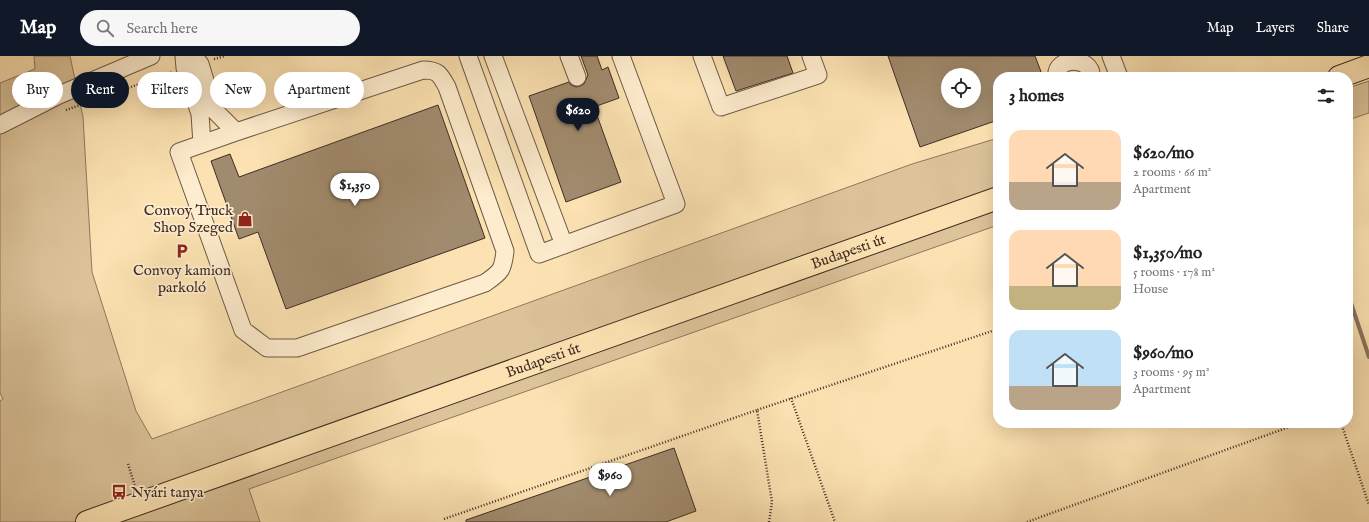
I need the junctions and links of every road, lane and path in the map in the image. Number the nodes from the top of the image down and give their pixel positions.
1 (151, 56) edge
2 (225, 56) edge
3 (493, 56) edge
4 (569, 56) edge
5 (621, 56) edge
6 (702, 56) edge
7 (811, 56) edge
8 (1111, 56) edge
9 (471, 57) edge
10 (190, 61) edge
11 (121, 62) edge
12 (1056, 65) edge
13 (1369, 66) edge
14 (1091, 72) edge
15 (1117, 72) edge
16 (1353, 72) edge
17 (577, 77) dead end
18 (63, 102) edge
19 (63, 103) edge
20 (46, 108) edge
21 (207, 112) junction
22 (1, 121) edge
23 (236, 132) junction
24 (202, 144) junction
25 (993, 200) edge
26 (564, 245) junction
27 (993, 331) edge
28 (791, 398) junction
29 (757, 410) junction
30 (1286, 428) edge
31 (1343, 428) edge
32 (128, 464) dead end
33 (135, 487) dead end
34 (1369, 505) edge
35 (444, 519) dead end
36 (87, 522) edge
37 (769, 522) edge
38 (835, 522) edge
39 (1027, 522) edge

1 - 11 street
2 - 10 path
3 - 26 street
4 - 17 street
5 - 26 street
6 - 7 street
8 - 15 street
9 - 26 street
10 - 19 path
10 - 21 street
11 - 18 street
12 - 14 street
13 - 16 main road
20 - 22 street
21 - 23 street
21 - 24 street
23 - 24 street
23 - 24 street
25 - 36 main road, Budapesti út
27 - 28 path
28 - 29 path
28 - 38 path
29 - 35 path
29 - 37 path
30 - 39 path
31 - 34 path
32 - 33 path

